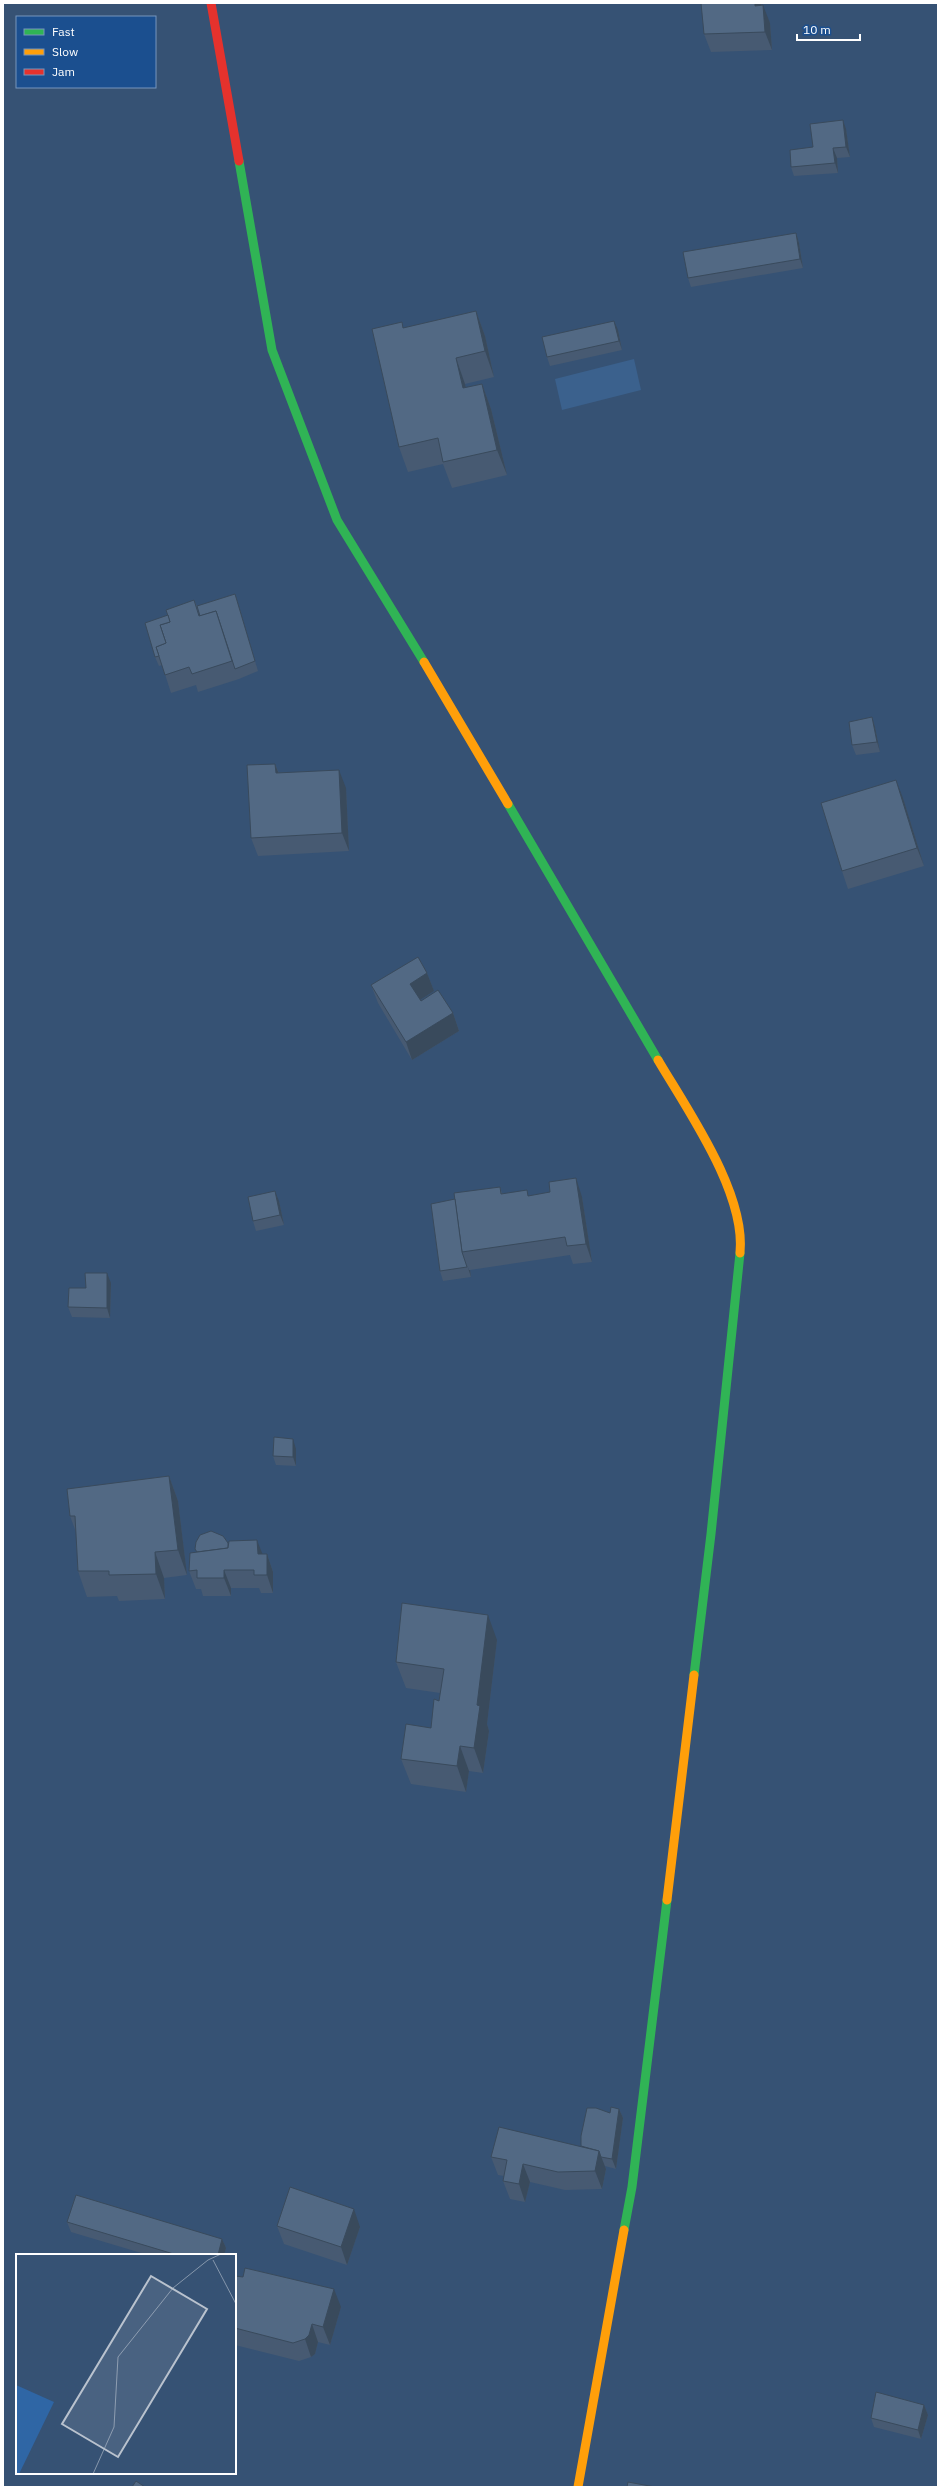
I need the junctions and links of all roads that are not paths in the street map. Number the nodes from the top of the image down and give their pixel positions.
1 (211, 3) edge
2 (578, 2487) edge

1 - 2 street

